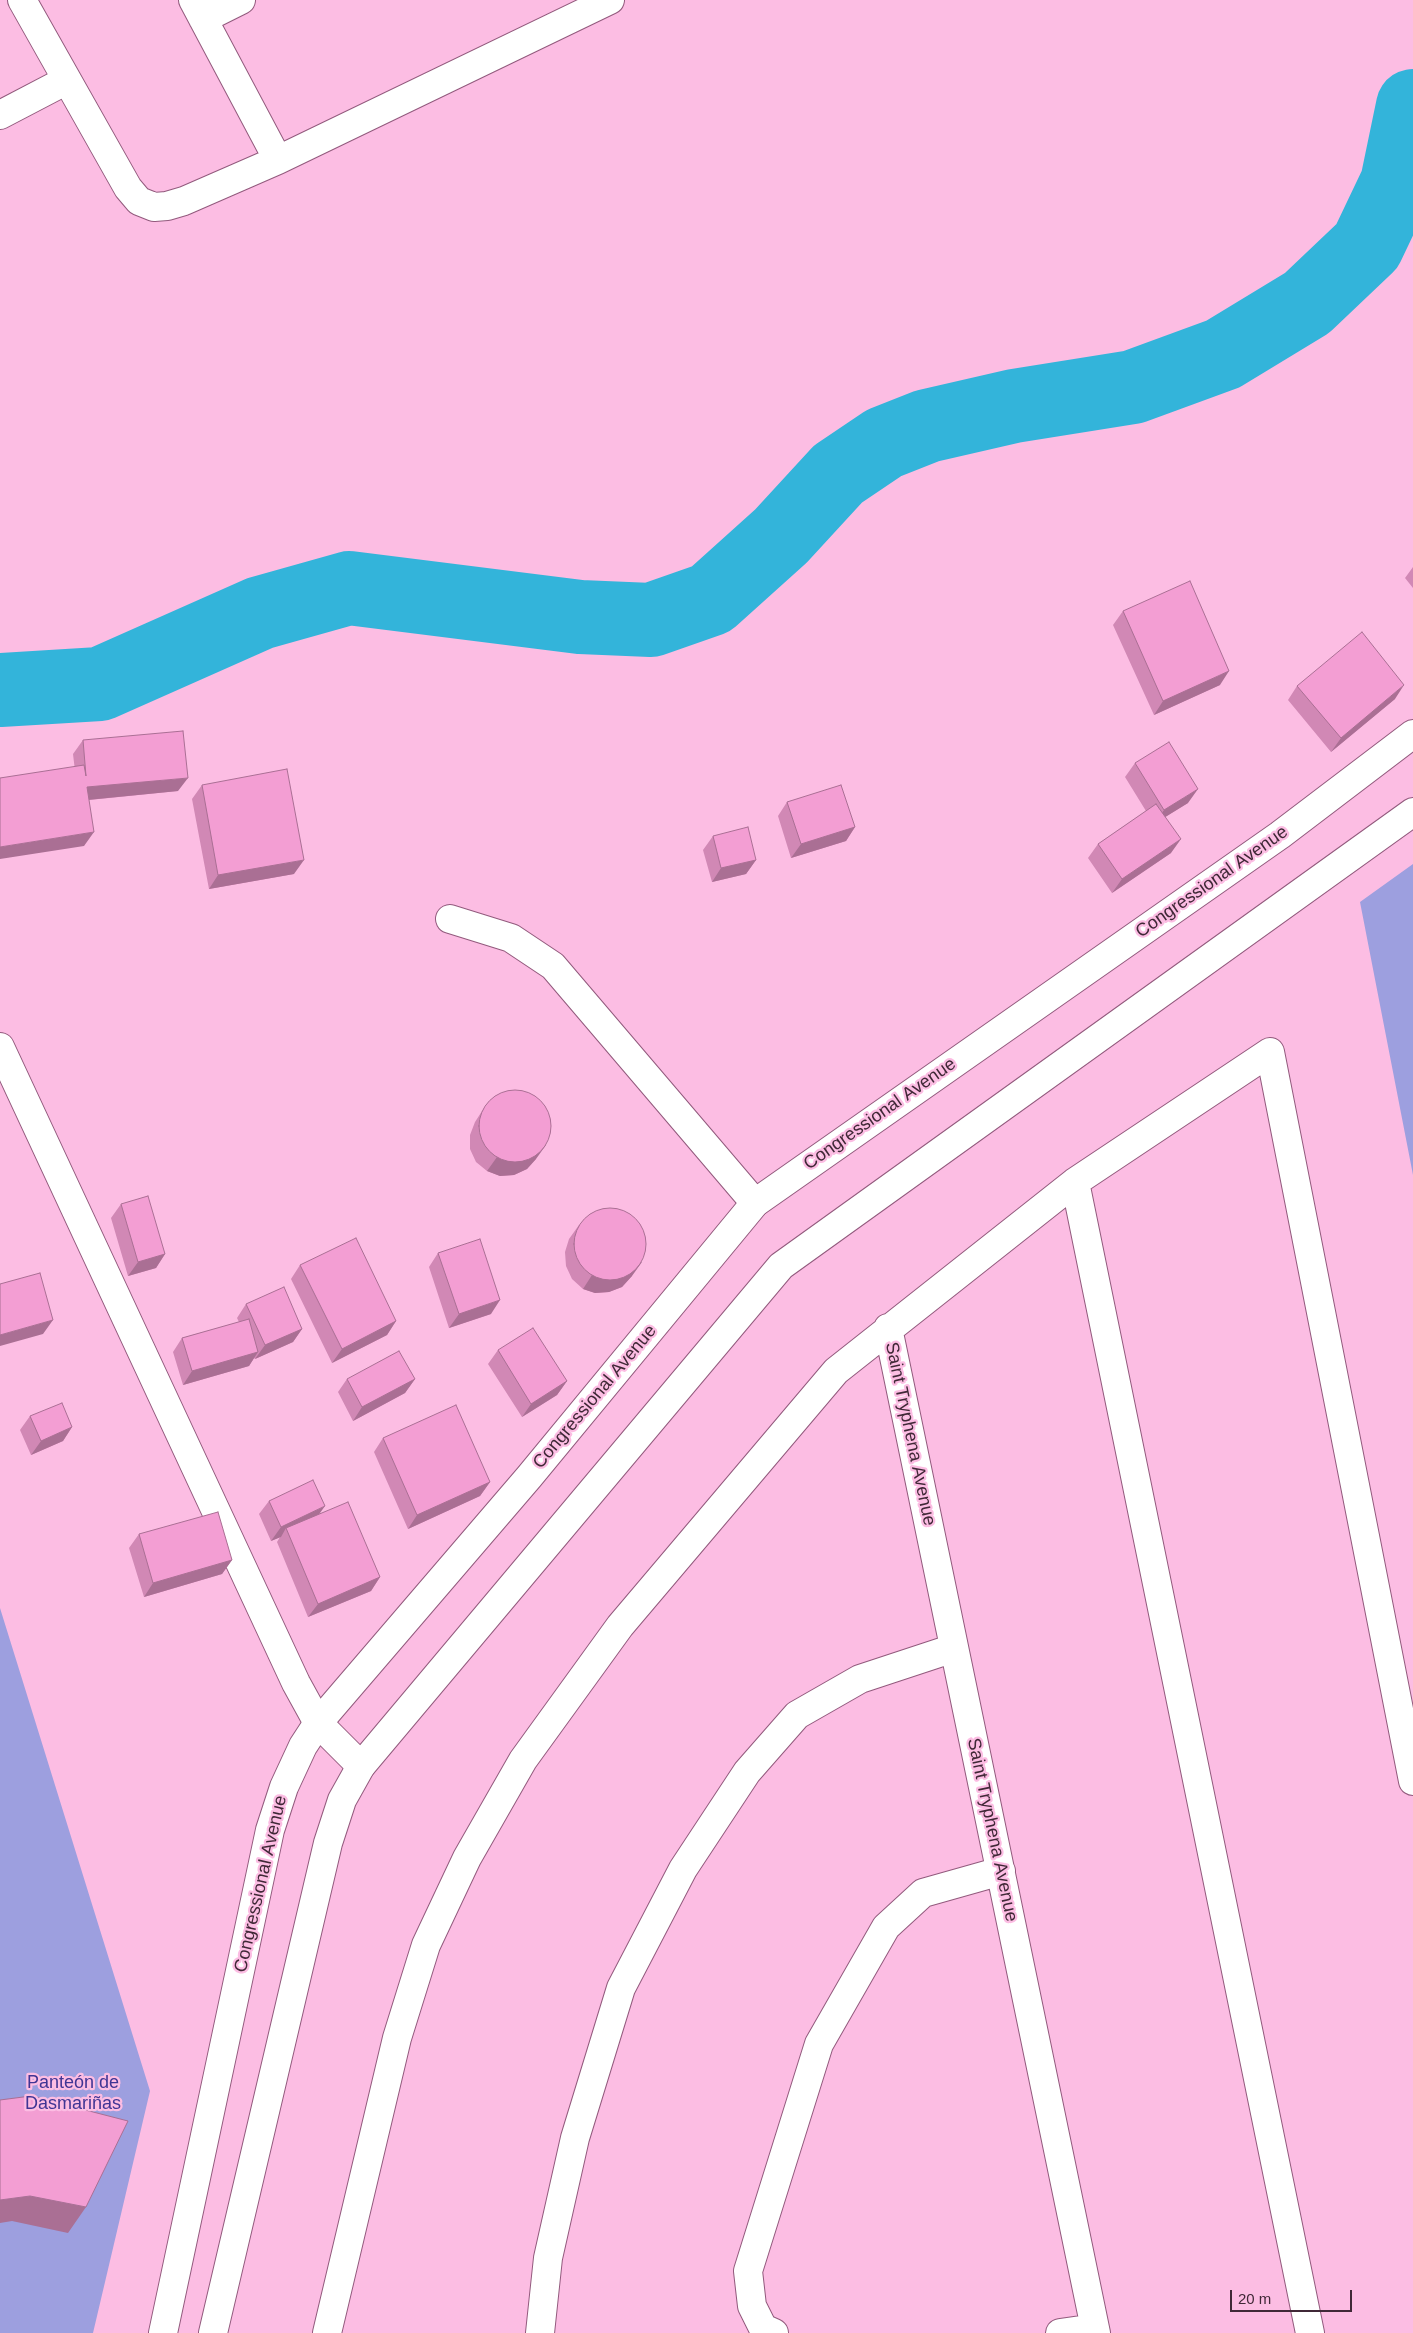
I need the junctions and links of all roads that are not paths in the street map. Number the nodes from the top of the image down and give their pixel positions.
1 (22, 0) edge
2 (242, 0) edge
3 (610, 0) edge
4 (198, 9) edge
5 (67, 80) junction
6 (0, 115) edge
7 (278, 160) junction
8 (1413, 734) edge
9 (1413, 812) edge
10 (450, 919) dead end
11 (0, 1047) edge
12 (1075, 1182) junction
13 (755, 1203) junction
14 (888, 1328) junction
15 (954, 1648) junction
16 (318, 1723) junction
17 (361, 1766) junction
18 (1413, 1781) edge
19 (1001, 1871) junction
20 (1096, 2330) edge
21 (164, 2333) edge
22 (213, 2333) edge
23 (327, 2333) edge
24 (540, 2333) edge
25 (774, 2333) edge
26 (1060, 2333) edge
27 (1310, 2333) edge

1 - 5 street
2 - 4 street
3 - 7 street
4 - 7 street
5 - 6 street
5 - 7 street
8 - 13 street, Congressional Avenue
9 - 17 street
10 - 13 street
11 - 16 street
12 - 14 street
12 - 18 street
12 - 27 street
13 - 16 street, Congressional Avenue
14 - 15 street, Saint Tryphena Avenue
14 - 23 street
15 - 19 street, Saint Tryphena Avenue
15 - 24 street
16 - 17 street
16 - 21 street, Congressional Avenue
17 - 22 street
19 - 20 street, Saint Tryphena Avenue
19 - 25 street
20 - 26 street

